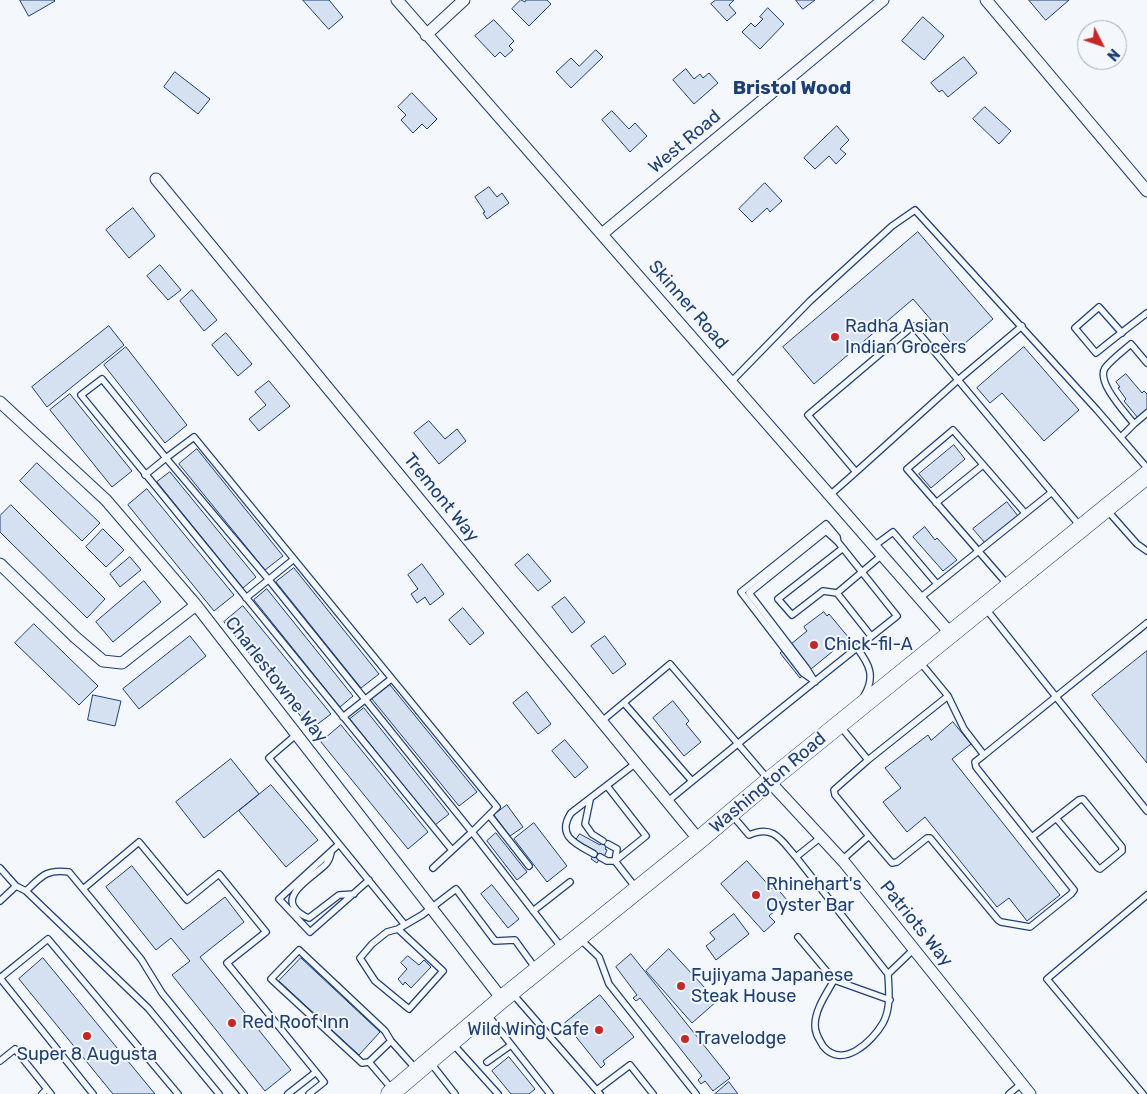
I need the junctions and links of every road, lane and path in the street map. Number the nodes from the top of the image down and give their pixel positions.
1 (397, 0) edge
2 (464, 0) edge
3 (883, 0) edge
4 (986, 0) edge
5 (426, 34) junction
6 (156, 178) dead end
7 (1147, 191) edge
8 (602, 234) junction
9 (1147, 313) edge
10 (1022, 326) junction
11 (1122, 333) junction
12 (1147, 363) edge
13 (958, 380) junction
14 (731, 382) junction
15 (0, 402) edge
16 (1147, 413) edge
17 (1134, 424) junction
18 (1121, 437) junction
19 (166, 458) junction
20 (983, 465) junction
21 (1147, 468) edge
22 (856, 472) junction
23 (145, 475) junction
24 (1147, 475) edge
25 (1052, 492) junction
26 (830, 495) junction
27 (936, 503) junction
28 (1106, 509) junction
29 (1025, 513) junction
30 (1082, 528) junction
31 (843, 548) junction
32 (878, 550) junction
33 (1147, 551) edge
34 (977, 552) junction
35 (294, 559) junction
36 (0, 564) edge
37 (862, 571) junction
38 (269, 580) junction
39 (938, 584) junction
40 (1010, 587) junction
41 (837, 593) junction
42 (246, 598) junction
43 (920, 598) junction
44 (196, 605) junction
45 (985, 607) junction
46 (1147, 623) edge
47 (951, 634) junction
48 (871, 636) junction
49 (857, 648) junction
50 (919, 661) junction
51 (391, 679) junction
52 (815, 682) junction
53 (948, 696) junction
54 (1057, 698) junction
55 (365, 699) junction
56 (624, 703) junction
57 (343, 717) junction
58 (602, 722) junction
59 (841, 723) junction
60 (297, 734) junction
61 (737, 744) junction
62 (984, 755) junction
63 (868, 760) junction
64 (636, 764) junction
65 (692, 781) junction
66 (769, 781) junction
67 (607, 786) junction
68 (590, 800) junction
69 (668, 802) junction
70 (1147, 811) edge
71 (730, 814) junction
72 (489, 815) junction
73 (1056, 818) junction
74 (472, 832) junction
75 (869, 836) junction
76 (821, 837) junction
77 (1032, 838) junction
78 (699, 840) junction
79 (339, 844) junction
80 (452, 850) junction
81 (331, 851) junction
82 (796, 857) junction
83 (842, 860) junction
84 (615, 861) junction
85 (529, 866) dead end
86 (0, 868) edge
87 (433, 868) dead end
88 (369, 880) junction
89 (570, 882) dead end
90 (16, 886) junction
91 (83, 890) junction
92 (637, 890) junction
93 (26, 891) junction
94 (354, 894) junction
95 (1147, 895) edge
96 (0, 901) edge
97 (432, 907) junction
98 (533, 911) junction
99 (405, 924) junction
100 (398, 929) junction
101 (798, 937) dead end
102 (578, 938) junction
103 (564, 949) junction
104 (914, 949) junction
105 (538, 970) junction
106 (888, 974) junction
107 (834, 980) junction
108 (507, 996) junction
109 (890, 1000) junction
110 (486, 1013) junction
111 (391, 1041) junction
112 (452, 1042) junction
113 (511, 1045) junction
114 (0, 1061) edge
115 (369, 1062) junction
116 (487, 1062) dead end
117 (423, 1066) junction
118 (316, 1072) junction
119 (1022, 1083) junction
120 (49, 1092) edge
121 (599, 1092) edge
122 (392, 1093) edge
123 (42, 1094) edge
124 (93, 1094) edge
125 (178, 1094) edge
126 (219, 1094) edge
127 (244, 1094) edge
128 (288, 1094) edge
129 (309, 1094) edge
130 (454, 1094) edge
131 (498, 1094) edge
132 (550, 1094) edge
133 (653, 1094) edge
134 (696, 1094) edge
135 (1008, 1094) edge
136 (1030, 1094) edge
137 (1143, 1094) edge

1 - 5 street, Skinner Road
2 - 5 street
3 - 8 street, West Road
4 - 7 street
5 - 8 street, Skinner Road
6 - 58 street, Tremont Way
8 - 14 street, Skinner Road
9 - 11 lane
10 - 13 lane
10 - 14 lane
10 - 18 lane
11 - 11 lane
12 - 17 lane
13 - 22 lane
13 - 22 lane
13 - 25 lane
14 - 26 street, Skinner Road
15 - 44 street, Charlestowne Way
16 - 17 lane
17 - 18 lane
18 - 21 lane
19 - 23 lane
19 - 23 lane
19 - 35 lane
19 - 38 lane
20 - 27 lane
20 - 27 lane
20 - 29 lane
22 - 26 lane
23 - 42 lane
24 - 28 main road, Washington Road
25 - 29 lane
25 - 30 lane
26 - 32 street, Skinner Road
27 - 34 lane
28 - 30 main road, Washington Road
28 - 33 lane
29 - 34 lane
30 - 40 main road, Washington Road
31 - 37 lane
31 - 41 lane
31 - 52 lane
32 - 37 lane
32 - 39 lane
32 - 43 street, Skinner Road
34 - 39 lane
34 - 40 lane
35 - 38 lane
35 - 51 lane
36 - 44 street
37 - 41 lane
37 - 48 lane
38 - 42 lane
38 - 55 lane
39 - 43 lane
40 - 45 main road, Washington Road
41 - 48 lane
42 - 57 lane
43 - 47 street, Skinner Road
44 - 60 street, Charlestowne Way
45 - 47 main road, Washington Road
45 - 54 lane
46 - 54 lane
47 - 50 main road, Washington Road
48 - 49 lane
49 - 52 lane
49 - 59 lane
50 - 53 lane
50 - 59 main road, Washington Road
51 - 55 lane
51 - 72 lane
52 - 61 lane
53 - 62 lane
53 - 63 lane
54 - 62 lane
54 - 70 lane
55 - 57 lane
55 - 74 lane
56 - 58 lane
56 - 61 lane
56 - 65 lane
57 - 80 lane
58 - 64 street, Tremont Way
59 - 63 lane
59 - 66 main road, Washington Road
60 - 79 lane
60 - 97 street, Charlestowne Way
61 - 65 lane
61 - 66 lane
62 - 77 lane
63 - 75 lane
64 - 67 lane
64 - 69 street, Tremont Way
65 - 69 lane
66 - 71 main road, Washington Road
66 - 76 street, Patriots Way
67 - 68 lane
67 - 84 lane
68 - 84 lane
68 - 84 lane
69 - 78 street, Tremont Way
71 - 78 main road, Washington Road
71 - 82 lane
72 - 74 lane
72 - 85 lane
73 - 73 lane
73 - 77 lane
74 - 80 lane
74 - 98 lane
75 - 77 lane
75 - 83 lane
76 - 82 lane
76 - 83 street, Patriots Way
78 - 92 main road, Washington Road
79 - 81 lane
79 - 88 lane
80 - 87 lane
81 - 94 lane
81 - 94 lane
82 - 106 lane
83 - 104 street, Patriots Way
84 - 92 lane
86 - 90 lane
88 - 94 lane
88 - 99 lane
89 - 98 lane
90 - 93 lane
90 - 96 lane
91 - 93 lane
91 - 118 lane
91 - 127 lane
92 - 102 main road, Washington Road
93 - 126 lane
95 - 137 lane
97 - 99 lane
97 - 105 lane
97 - 108 street, Charlestowne Way
98 - 103 lane
99 - 100 lane
100 - 100 lane
101 - 107 lane
102 - 103 main road, Washington Road
102 - 134 lane
103 - 105 main road, Washington Road
104 - 106 lane
104 - 119 street, Patriots Way
105 - 108 main road, Washington Road
106 - 109 lane
107 - 109 lane
107 - 109 lane
108 - 110 main road, Washington Road
108 - 121 lane
110 - 112 main road, Washington Road
110 - 113 lane
111 - 115 lane
111 - 115 lane
111 - 117 lane
112 - 117 main road, Washington Road
112 - 131 lane
113 - 116 lane
113 - 132 lane
114 - 120 lane
115 - 122 lane
117 - 122 main road, Washington Road
117 - 130 lane
118 - 128 lane
118 - 129 lane
119 - 135 lane
119 - 136 street, Patriots Way
120 - 123 lane
121 - 133 lane
124 - 125 lane

